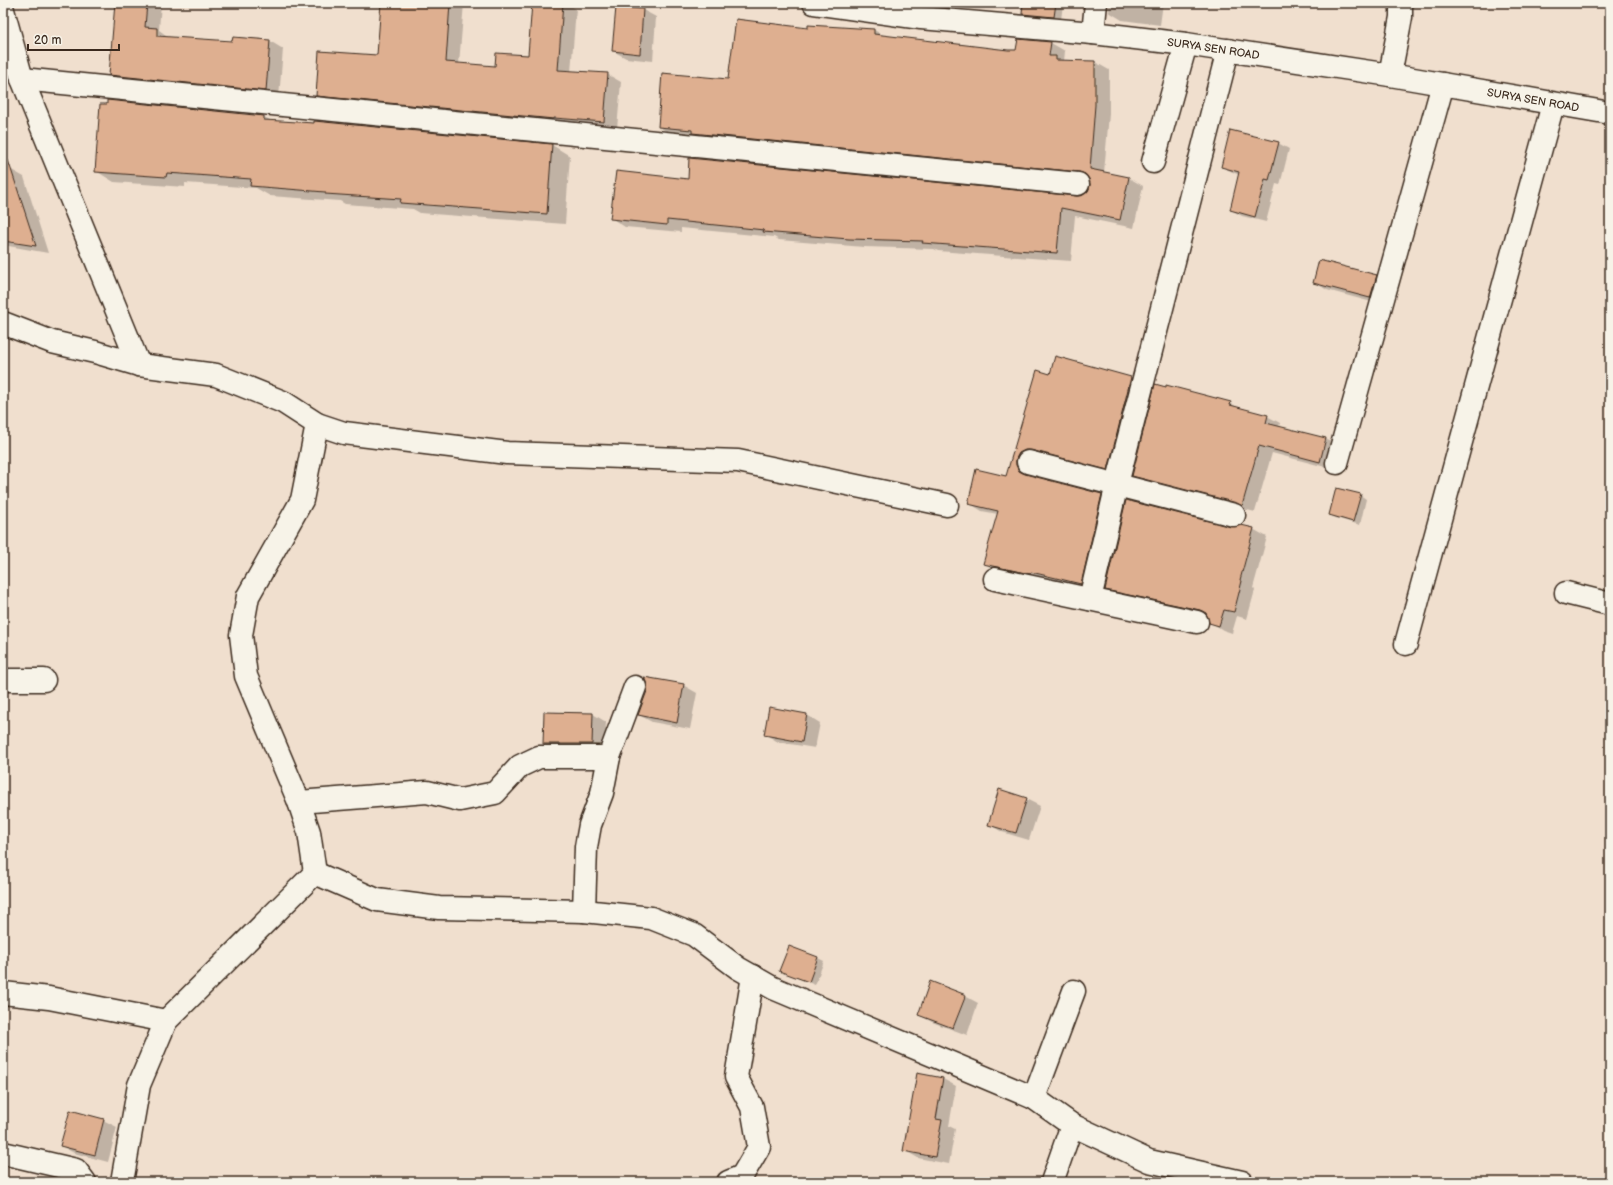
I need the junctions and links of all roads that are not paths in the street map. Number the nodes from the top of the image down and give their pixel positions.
1 (814, 3) edge
2 (1096, 3) edge
3 (1401, 3) edge
4 (3, 10) edge
5 (922, 11) edge
6 (1093, 33) junction
7 (1186, 44) junction
8 (1228, 50) junction
9 (1390, 75) junction
10 (22, 79) junction
11 (1443, 84) junction
12 (1553, 104) junction
13 (1610, 113) edge
14 (1153, 162) dead end
15 (1078, 184) dead end
16 (3, 323) edge
17 (139, 365) junction
18 (317, 424) junction
19 (1028, 462) dead end
20 (1337, 463) dead end
21 (1117, 484) junction
22 (947, 505) dead end
23 (1234, 515) dead end
24 (995, 579) dead end
25 (1566, 593) dead end
26 (1090, 599) junction
27 (1610, 604) edge
28 (1197, 622) dead end
29 (1406, 644) dead end
30 (3, 680) edge
31 (44, 680) dead end
32 (635, 687) dead end
33 (609, 757) junction
34 (299, 802) junction
35 (315, 873) junction
36 (584, 911) junction
37 (753, 976) junction
38 (1074, 991) dead end
39 (3, 994) edge
40 (166, 1021) junction
41 (1034, 1098) junction
42 (1072, 1125) junction
43 (3, 1153) edge
44 (85, 1182) edge
45 (122, 1182) edge
46 (728, 1182) edge
47 (1052, 1182) edge
48 (1242, 1182) edge

1 - 5 street, SURYA SEN ROAD
2 - 6 street
3 - 9 street
4 - 10 street
5 - 6 street, SURYA SEN ROAD
6 - 7 street, SURYA SEN ROAD
7 - 8 street, SURYA SEN ROAD
7 - 14 street
8 - 9 street, SURYA SEN ROAD
8 - 21 street
9 - 11 street, SURYA SEN ROAD
10 - 15 street
10 - 17 street
11 - 12 street, SURYA SEN ROAD
11 - 20 street
12 - 13 street, SURYA SEN ROAD
12 - 29 street
16 - 17 street
17 - 18 street
18 - 22 street
18 - 34 street
19 - 21 street
21 - 23 street
21 - 26 street
24 - 26 street
25 - 27 street
26 - 28 street
30 - 31 street
32 - 33 street
33 - 34 street
33 - 36 street
34 - 35 street
35 - 36 street
35 - 40 street
36 - 37 street
37 - 41 street
37 - 46 street
38 - 41 street
39 - 40 street
40 - 45 street
41 - 42 street
42 - 47 street
42 - 48 street
43 - 44 street

